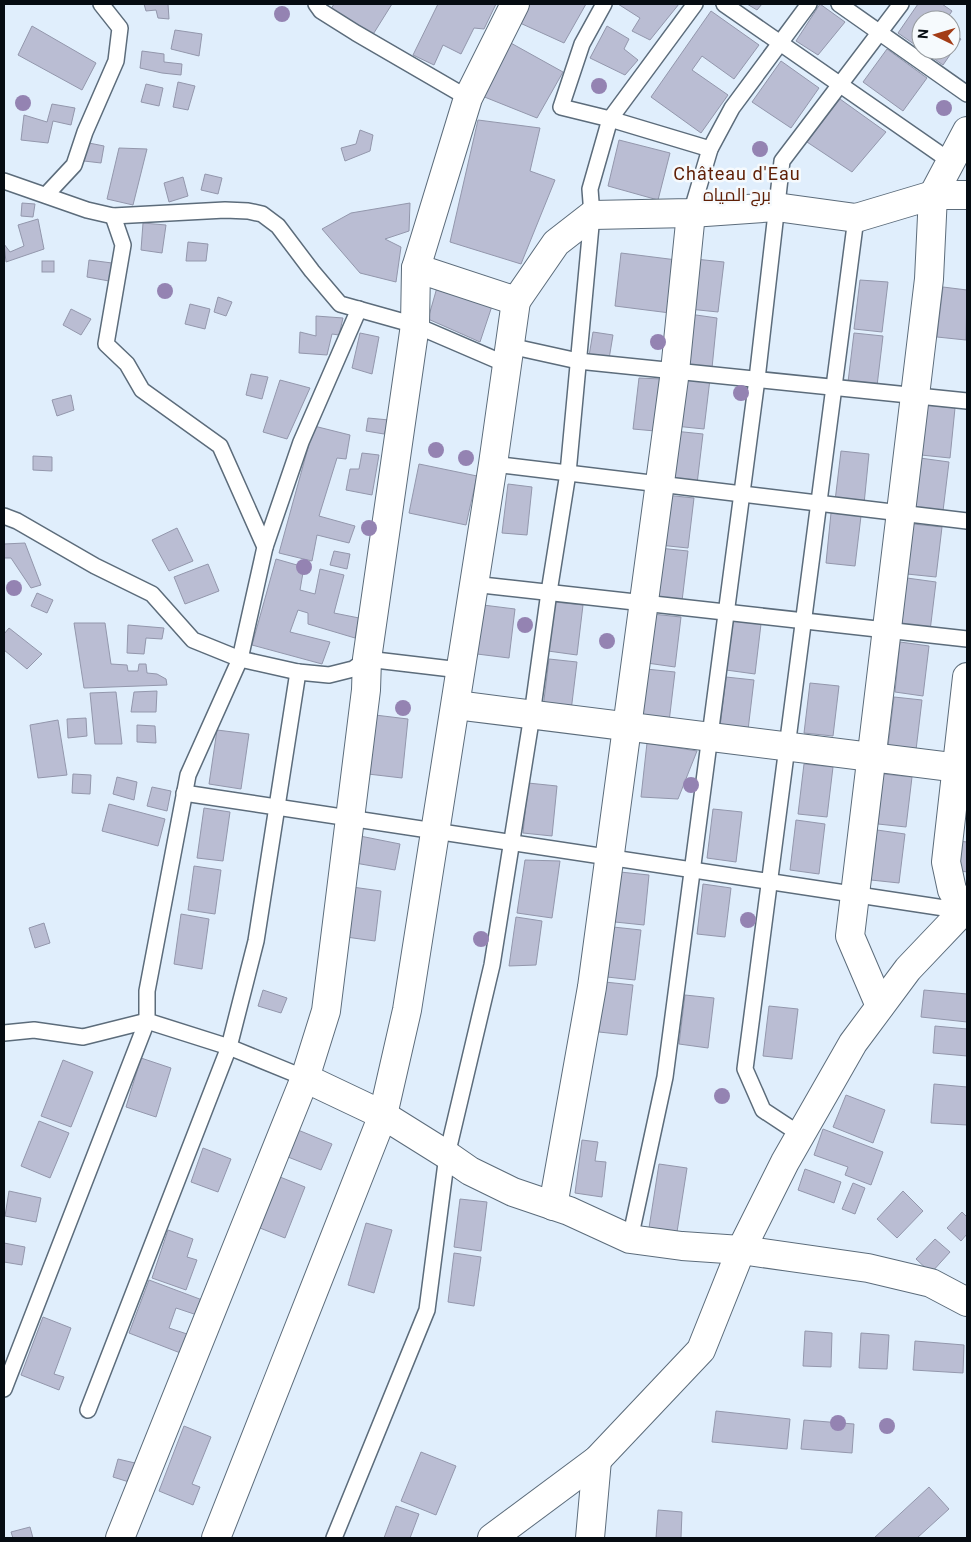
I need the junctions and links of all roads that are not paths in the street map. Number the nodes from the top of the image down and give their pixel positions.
1 (101, 4) edge
2 (316, 4) edge
3 (516, 4) edge
4 (604, 4) edge
5 (695, 4) edge
6 (724, 4) edge
7 (809, 4) edge
8 (839, 4) edge
9 (901, 4) edge
10 (880, 34) junction
11 (780, 42) junction
12 (840, 84) junction
13 (967, 94) edge
14 (468, 98) junction
15 (610, 120) junction
16 (967, 131) edge
17 (710, 149) junction
18 (950, 161) junction
19 (4, 181) edge
20 (46, 195) junction
21 (933, 195) junction
22 (967, 195) edge
23 (776, 207) junction
24 (691, 213) junction
25 (592, 215) junction
26 (113, 216) junction
27 (856, 218) junction
28 (416, 268) junction
29 (516, 301) junction
30 (359, 309) junction
31 (415, 325) junction
32 (509, 355) junction
33 (578, 361) junction
34 (675, 371) junction
35 (757, 379) junction
36 (834, 387) junction
37 (915, 396) junction
38 (967, 401) edge
39 (493, 464) junction
40 (568, 473) junction
41 (660, 484) junction
42 (742, 494) junction
43 (819, 503) junction
44 (901, 513) junction
45 (4, 516) edge
46 (967, 521) edge
47 (265, 547) junction
48 (474, 584) junction
49 (549, 592) junction
50 (645, 603) junction
51 (726, 612) junction
52 (804, 620) junction
53 (887, 630) junction
54 (967, 639) edge
55 (240, 659) junction
56 (367, 659) junction
57 (460, 670) junction
58 (298, 672) junction
59 (967, 677) edge
60 (456, 706) junction
61 (532, 715) junction
62 (628, 727) junction
63 (710, 737) junction
64 (787, 747) junction
65 (871, 757) junction
66 (962, 768) edge
67 (184, 793) junction
68 (276, 807) junction
69 (350, 818) junction
70 (435, 831) junction
71 (512, 843) junction
72 (610, 858) junction
73 (693, 870) junction
74 (769, 882) junction
75 (855, 894) junction
76 (966, 909) edge
77 (880, 1006) junction
78 (147, 1020) junction
79 (4, 1033) edge
80 (230, 1047) junction
81 (304, 1078) junction
82 (383, 1115) junction
83 (800, 1135) junction
84 (448, 1155) junction
85 (553, 1206) junction
86 (630, 1239) junction
87 (742, 1250) junction
88 (967, 1302) edge
89 (4, 1389) edge
90 (88, 1410) dead end
91 (597, 1460) junction
92 (120, 1538) edge
93 (216, 1538) edge
94 (334, 1538) edge
95 (492, 1538) edge
96 (590, 1538) edge

1 - 20 lane
2 - 14 lane
3 - 14 street
4 - 15 lane
5 - 15 lane
6 - 11 lane
7 - 11 lane
8 - 10 lane
9 - 10 lane
10 - 12 lane
10 - 13 lane
11 - 12 lane
11 - 17 lane
12 - 18 lane
12 - 23 lane
14 - 28 street
15 - 17 lane
15 - 25 lane
16 - 18 street
17 - 24 lane
18 - 21 street
19 - 20 lane
20 - 26 lane
21 - 22 street
21 - 27 street
21 - 37 street
23 - 24 street
23 - 27 street
23 - 35 lane
24 - 25 street
24 - 34 street
25 - 29 street
25 - 33 lane
26 - 30 lane
26 - 47 lane
27 - 36 lane
28 - 29 street
28 - 31 street
29 - 32 street
30 - 31 lane
30 - 47 lane
31 - 32 lane
31 - 56 street
32 - 33 lane
32 - 39 street
33 - 34 lane
33 - 40 lane
34 - 35 lane
34 - 41 street
35 - 36 lane
35 - 42 lane
36 - 37 lane
36 - 43 lane
37 - 38 lane
37 - 44 street
39 - 40 lane
39 - 48 street
40 - 41 lane
40 - 49 lane
41 - 42 lane
41 - 50 street
42 - 43 lane
42 - 51 lane
43 - 44 lane
43 - 52 lane
44 - 46 lane
44 - 53 street
45 - 55 lane
47 - 55 lane
48 - 49 lane
48 - 57 street
49 - 50 lane
49 - 61 lane
50 - 51 lane
50 - 62 street
51 - 52 lane
51 - 63 lane
52 - 53 lane
52 - 64 lane
53 - 54 lane
53 - 65 street
55 - 58 lane
55 - 67 lane
56 - 57 lane
56 - 58 lane
56 - 69 street
57 - 60 street
58 - 68 lane
59 - 66 street
60 - 61 street
60 - 70 street
61 - 62 street
61 - 71 lane
62 - 63 street
62 - 72 street
63 - 64 street
63 - 73 lane
64 - 65 street
64 - 74 lane
65 - 66 street
65 - 75 street
66 - 76 street
67 - 68 lane
67 - 78 lane
68 - 69 lane
68 - 80 lane
69 - 70 lane
69 - 81 street
70 - 71 lane
70 - 82 street
71 - 72 lane
71 - 84 lane
72 - 73 lane
72 - 85 street
73 - 74 lane
73 - 86 lane
74 - 75 lane
74 - 83 lane
75 - 76 lane
75 - 77 street
76 - 77 street
77 - 83 street
78 - 79 lane
78 - 80 lane
78 - 89 lane
80 - 81 lane
80 - 90 lane
81 - 82 street
81 - 92 street
82 - 84 street
82 - 93 street
83 - 87 street
84 - 85 street
84 - 94 lane
85 - 86 street
86 - 87 street
87 - 88 street
87 - 91 street
91 - 95 street
91 - 96 street

